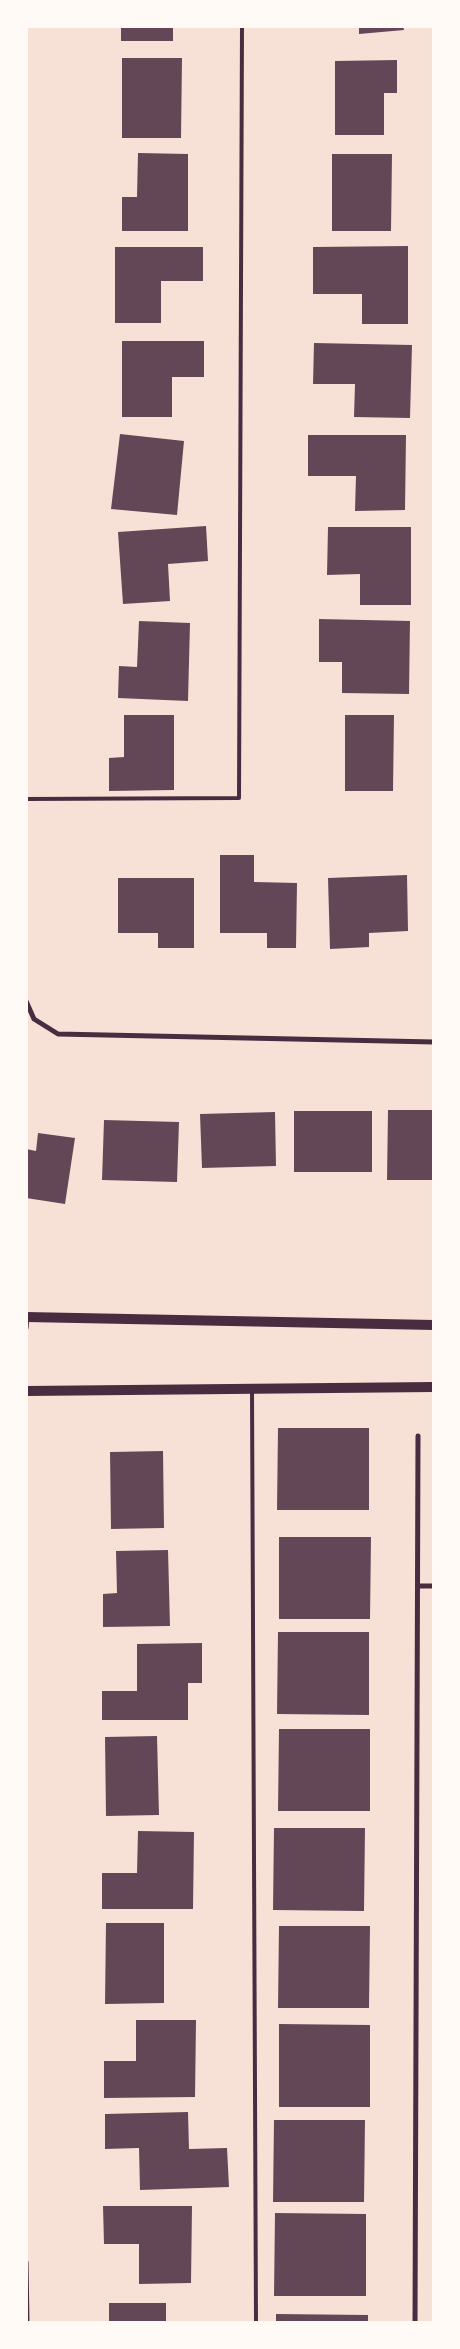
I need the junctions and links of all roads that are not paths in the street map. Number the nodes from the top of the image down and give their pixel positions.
1 (242, 26) edge
2 (26, 799) edge
3 (26, 1001) edge
4 (434, 1042) edge
5 (27, 1317) edge
6 (434, 1325) edge
7 (26, 1328) edge
8 (434, 1387) edge
9 (252, 1388) junction
10 (26, 1391) edge
11 (418, 1436) dead end
12 (419, 1586) junction
13 (434, 1586) edge
14 (26, 2262) edge
15 (26, 2323) edge
16 (256, 2323) edge
17 (415, 2323) edge

1 - 2 lane
3 - 4 street
5 - 6 main road
5 - 7 street
8 - 9 main road
9 - 10 main road
9 - 16 lane
11 - 12 street
12 - 13 street
12 - 17 street
14 - 15 street

